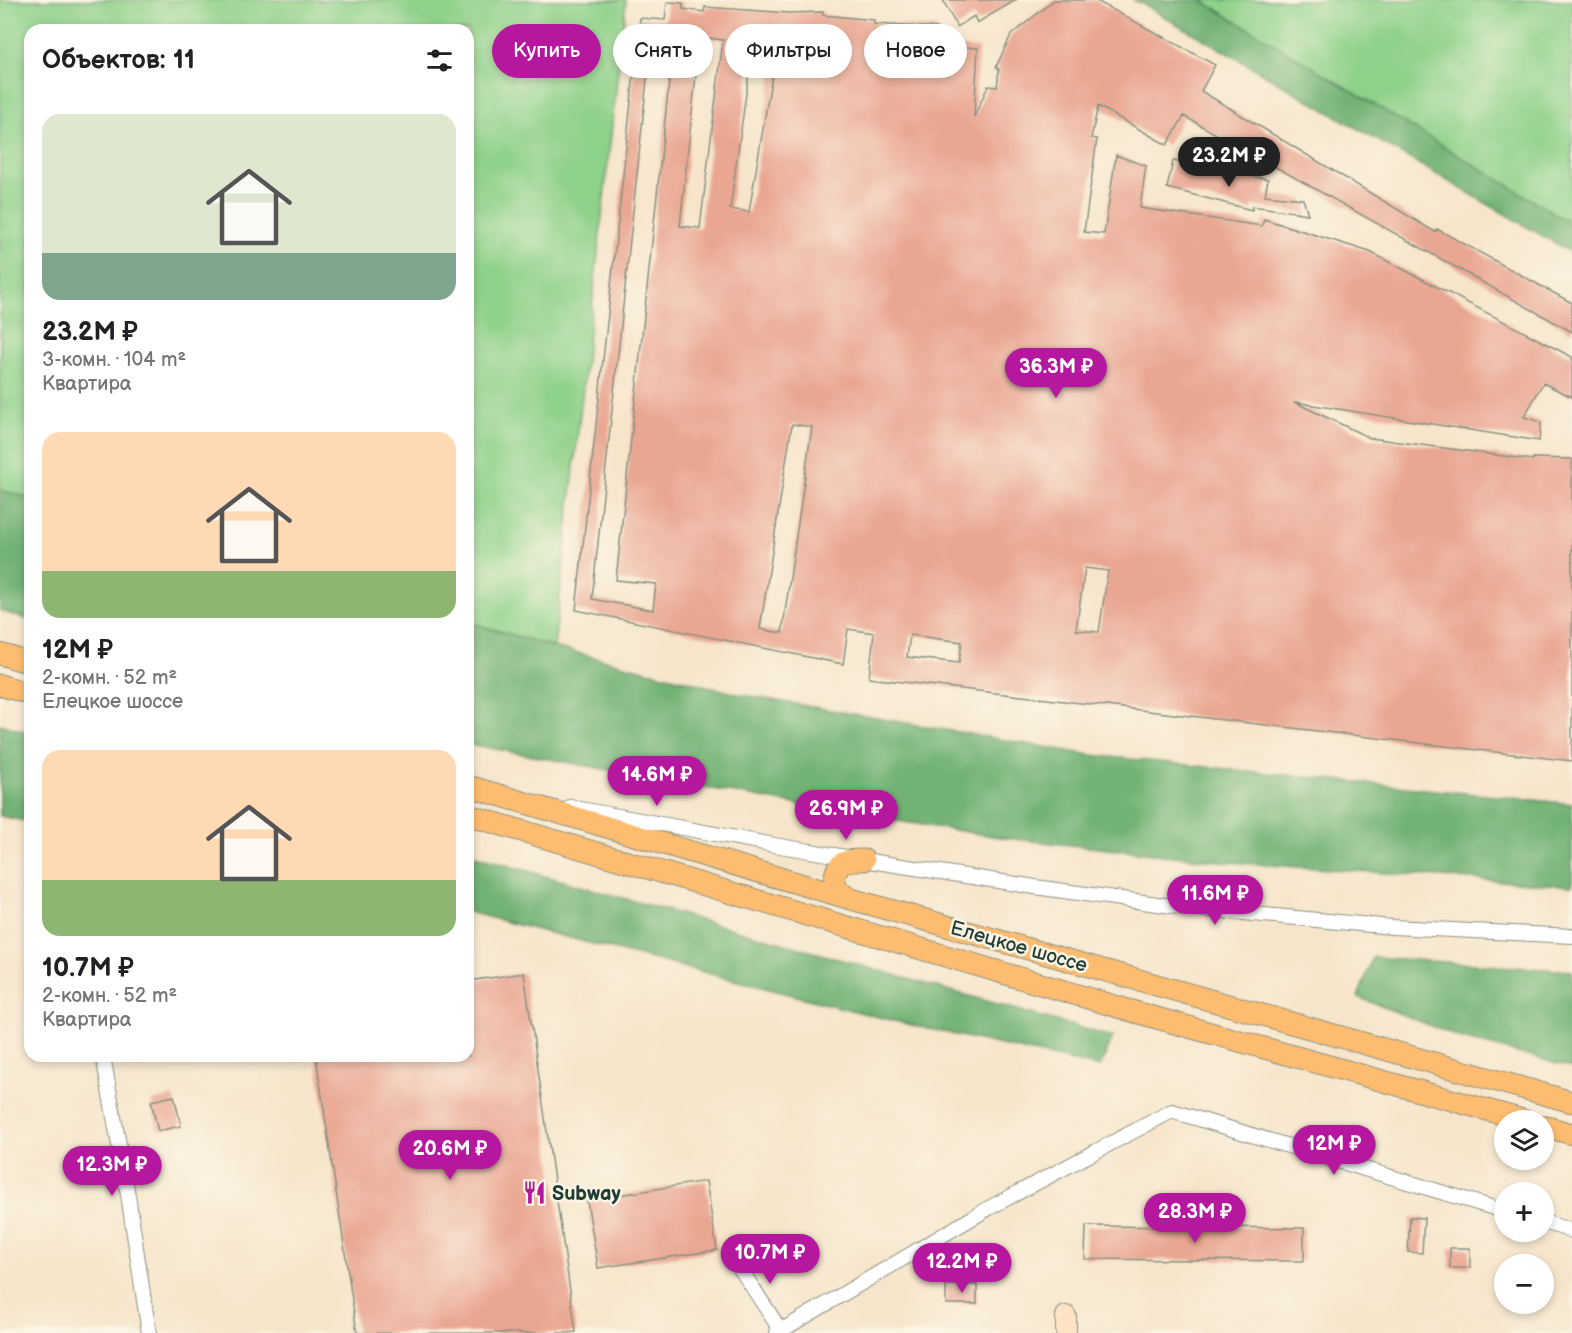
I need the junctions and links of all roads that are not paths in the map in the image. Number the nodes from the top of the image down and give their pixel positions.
1 (0, 654) edge
2 (24, 661) edge
3 (0, 685) edge
4 (24, 692) edge
5 (477, 789) edge
6 (474, 818) edge
7 (864, 860) junction
8 (851, 899) junction
9 (1572, 936) edge
10 (104, 1062) edge
11 (1572, 1102) edge
12 (1494, 1112) edge
13 (1554, 1129) edge
14 (1572, 1134) edge
15 (1494, 1208) edge
16 (1554, 1225) edge
17 (1572, 1231) edge
18 (732, 1256) dead end
19 (779, 1332) edge
20 (149, 1333) edge

1 - 2 main road
3 - 4 main road
5 - 7 street
5 - 8 main road, Елецкое шоссе
6 - 12 main road, Елецкое шоссе
7 - 8 main road
7 - 9 street
8 - 11 main road, Елецкое шоссе
10 - 20 street
13 - 14 main road
15 - 19 street
16 - 17 street
18 - 19 street

